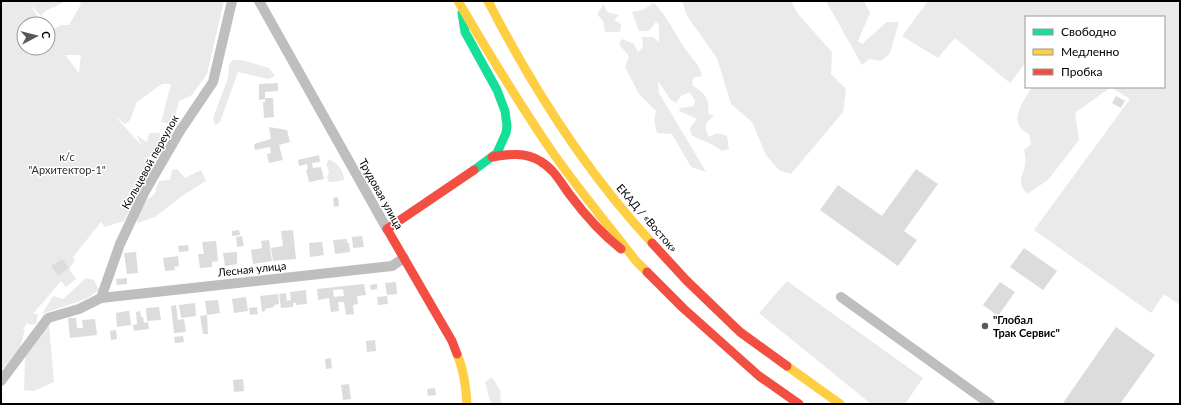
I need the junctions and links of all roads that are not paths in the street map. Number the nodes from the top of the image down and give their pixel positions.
1 (232, 1) edge
2 (259, 1) edge
3 (488, 1) edge
4 (459, 3) edge
5 (492, 157) junction
6 (387, 229) junction
7 (404, 258) junction
8 (636, 261) junction
9 (841, 297) dead end
10 (101, 298) junction
11 (1, 381) edge
12 (467, 404) edge
13 (799, 404) edge
14 (840, 404) edge
15 (990, 404) edge

1 - 10 street, Кольцевой переулок
2 - 6 street, Трудовая улица
3 - 14 main road, ЕКАД / «Восток»
4 - 5 main road
4 - 8 main road
5 - 6 main road
5 - 8 main road
6 - 7 main road, Трудовая улица
7 - 10 street, Лесная улица
7 - 12 main road, Трудовая улица
8 - 13 main road
9 - 15 street
10 - 11 street

